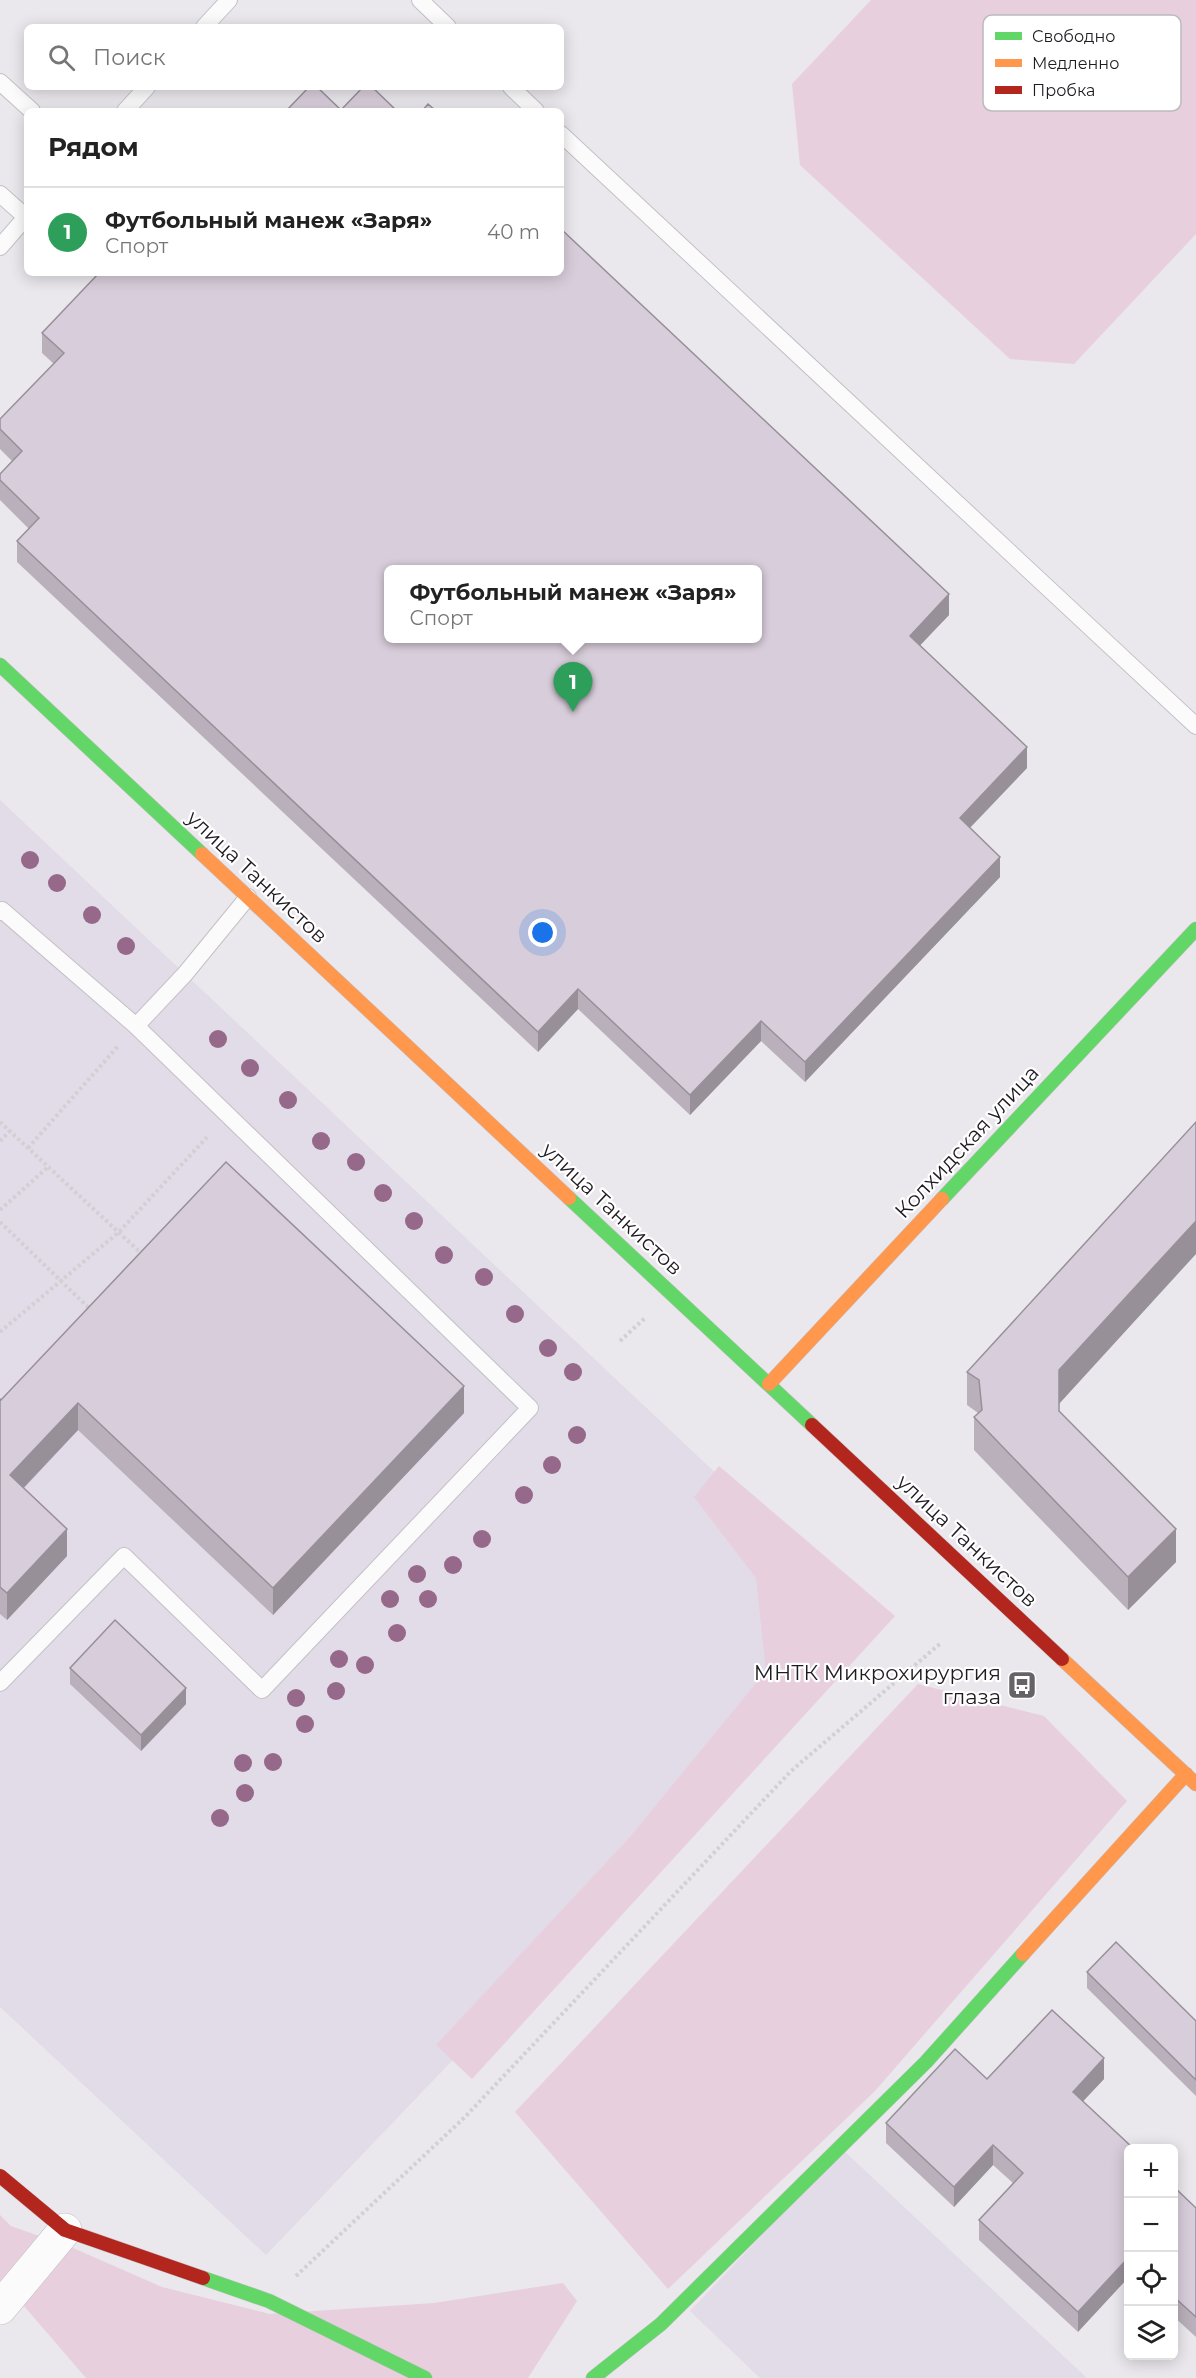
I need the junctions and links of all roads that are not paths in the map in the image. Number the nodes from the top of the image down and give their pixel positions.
1 (229, 0) edge
2 (420, 0) edge
3 (207, 24) edge
4 (445, 24) edge
5 (0, 82) edge
6 (144, 90) edge
7 (514, 90) edge
8 (29, 108) edge
9 (128, 108) edge
10 (533, 108) edge
11 (564, 137) edge
12 (0, 194) edge
13 (24, 214) edge
14 (24, 218) edge
15 (0, 247) edge
16 (0, 665) edge
17 (1196, 726) edge
18 (248, 897) junction
19 (0, 912) edge
20 (1196, 929) edge
21 (136, 1026) junction
22 (769, 1384) junction
23 (0, 1683) edge
24 (1191, 1779) edge
25 (0, 2176) edge
26 (65, 2230) junction
27 (0, 2308) edge
28 (417, 2377) edge
29 (593, 2378) edge

1 - 3 lane
2 - 4 lane
5 - 8 lane
6 - 9 lane
7 - 10 lane
11 - 17 lane
12 - 13 lane
14 - 15 lane
16 - 18 street, улица Танкистов
18 - 21 lane
18 - 22 street, улица Танкистов
19 - 21 lane
20 - 22 street, Колхидская улица
21 - 23 lane
22 - 24 street, улица Танкистов
24 - 29 street
25 - 26 street
26 - 27 street
26 - 28 street

